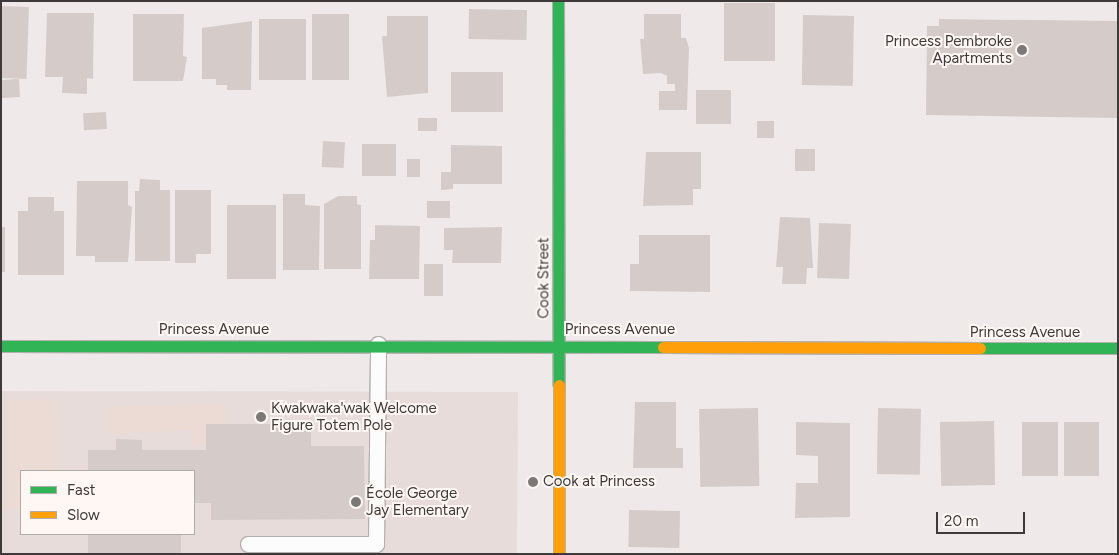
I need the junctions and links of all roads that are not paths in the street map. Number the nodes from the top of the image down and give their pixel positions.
1 (558, 1) edge
2 (378, 344) junction
3 (559, 345) junction
4 (1, 346) edge
5 (1118, 348) edge
6 (248, 544) dead end
7 (559, 554) edge

1 - 3 street, Cook Street
2 - 3 street, Princess Avenue
2 - 4 street, Princess Avenue
2 - 6 lane
3 - 5 street, Princess Avenue
3 - 7 street, Cook Street

